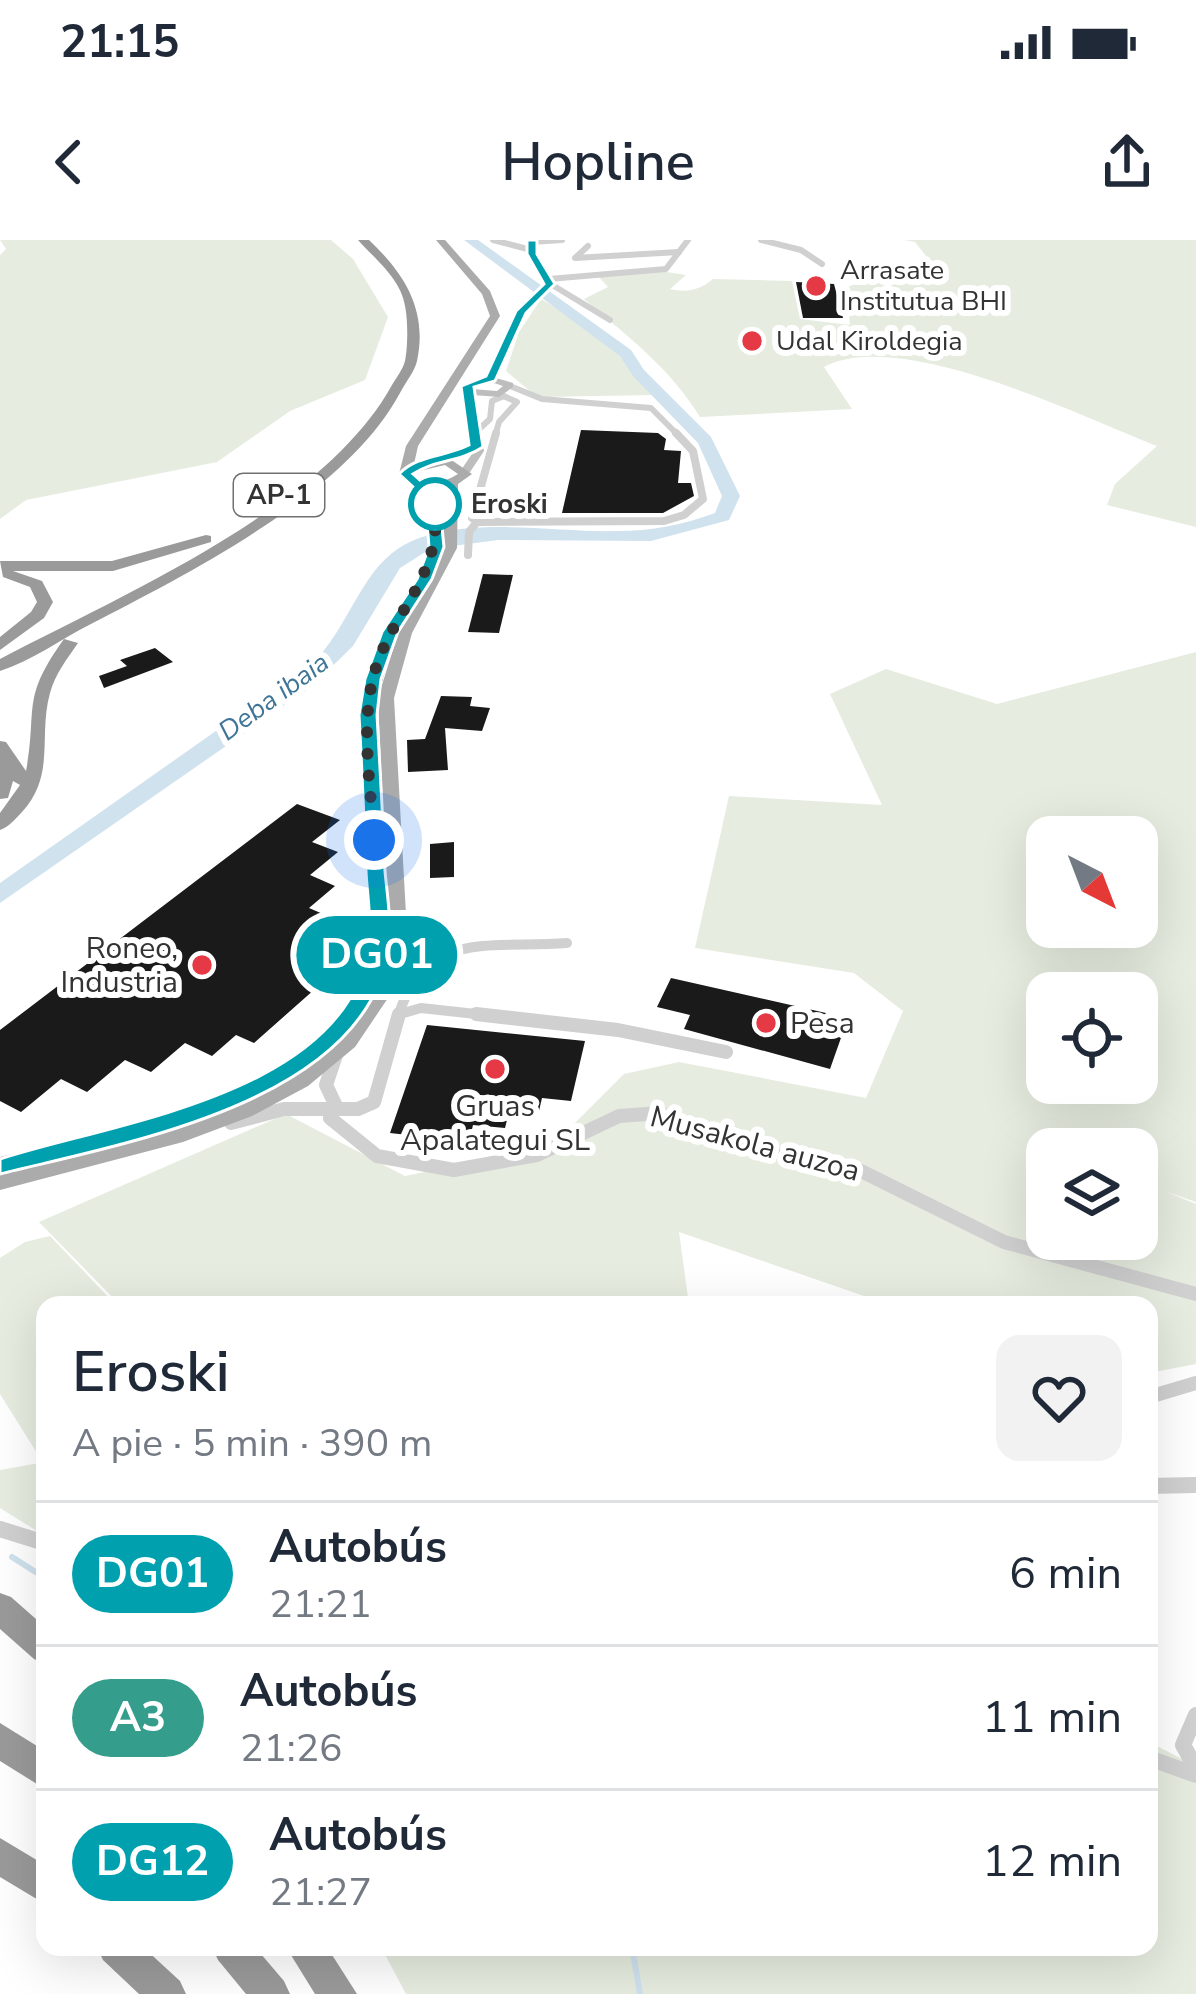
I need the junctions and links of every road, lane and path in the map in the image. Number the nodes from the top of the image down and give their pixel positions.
1 (350, 240) edge
2 (363, 240) edge
3 (440, 240) edge
4 (562, 240) edge
5 (688, 240) edge
6 (761, 240) edge
7 (498, 241) edge
8 (636, 241) edge
9 (791, 243) edge
10 (531, 244) edge
11 (588, 246) dead end
12 (679, 252) junction
13 (626, 255) junction
14 (823, 264) dead end
15 (548, 284) junction
16 (610, 320) dead end
17 (491, 379) junction
18 (471, 392) junction
19 (502, 392) junction
20 (524, 394) junction
21 (473, 407) junction
22 (508, 411) junction
23 (420, 437) junction
24 (475, 440) junction
25 (442, 461) junction
26 (336, 466) junction
27 (410, 468) junction
28 (466, 470) junction
29 (452, 484) junction
30 (422, 485) junction
31 (477, 522) junction
32 (444, 531) junction
33 (214, 536) junction
34 (454, 555) junction
35 (0, 570) edge
36 (0, 649) edge
37 (0, 666) edge
38 (24, 683) dead end
39 (9, 741) edge
40 (0, 766) edge
41 (0, 794) edge
42 (0, 824) edge
43 (567, 943) dead end
44 (400, 1014) junction
45 (726, 1052) dead end
46 (336, 1054) junction
47 (336, 1106) junction
48 (182, 1133) junction
49 (0, 1165) edge
50 (0, 1181) edge
51 (1196, 1294) edge
52 (1196, 1383) edge
53 (1158, 1394) edge
54 (1196, 1485) edge
55 (1158, 1486) edge
56 (0, 1528) edge
57 (36, 1540) edge
58 (0, 1608) edge
59 (36, 1640) edge
60 (1196, 1715) edge
61 (0, 1740) edge
62 (1158, 1760) edge
63 (36, 1766) edge
64 (1196, 1771) edge
65 (0, 1856) edge
66 (36, 1880) edge
67 (126, 1956) edge
68 (239, 1956) edge
69 (311, 1956) edge
70 (167, 1994) edge
71 (271, 1994) edge
72 (338, 1994) edge

1 - 33 highway, AP-1
2 - 26 highway, AP-1
3 - 23 main road
4 - 10 street
5 - 12 street
6 - 9 street
7 - 10 street
8 - 13 street
9 - 14 street
10 - 15 street
11 - 13 street
12 - 13 street
12 - 15 street
15 - 16 street
15 - 17 street
17 - 18 street
17 - 19 street
18 - 19 street
18 - 21 street
19 - 20 street
19 - 21 street
19 - 22 street
19 - 24 street
20 - 22 street
20 - 31 street
21 - 24 street
22 - 31 street
23 - 25 main road
23 - 27 main road
24 - 25 street
24 - 28 street
25 - 27 main road
25 - 28 main road
26 - 37 highway, AP-1
26 - 38 highway
27 - 30 main road
28 - 29 main road
29 - 30 main road
29 - 32 main road
30 - 32 main road
31 - 34 street
32 - 34 main road
33 - 35 highway
33 - 36 highway, AP-1
34 - 46 main road
34 - 49 main road
35 - 36 highway
39 - 42 highway
40 - 41 highway
43 - 44 street
44 - 45 street
44 - 47 street
46 - 47 street
46 - 48 main road
47 - 48 street
47 - 51 street, Musakola auzoa
48 - 50 main road
52 - 53 street
54 - 55 street
56 - 57 street
58 - 59 highway
60 - 64 street
61 - 63 highway
62 - 64 street
65 - 66 highway
67 - 70 highway
68 - 71 highway
69 - 72 highway

